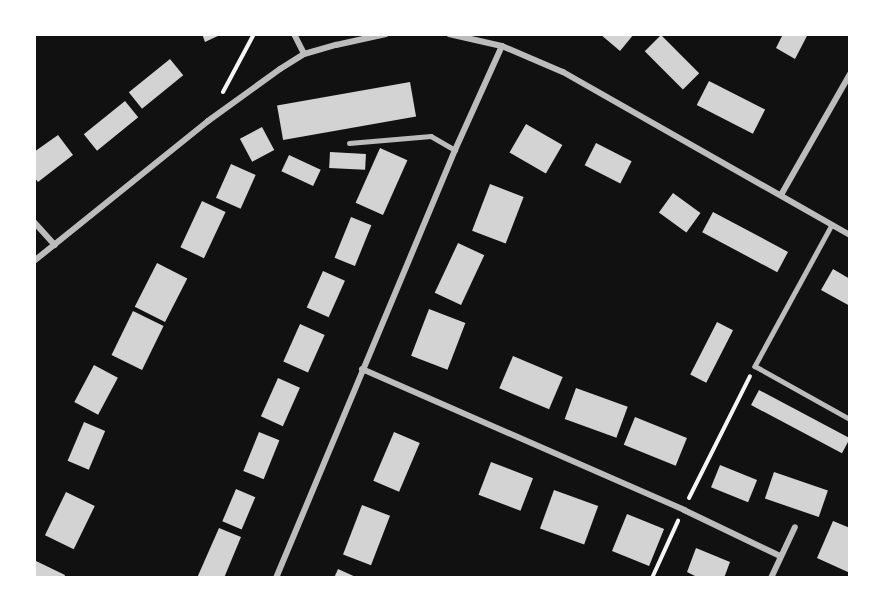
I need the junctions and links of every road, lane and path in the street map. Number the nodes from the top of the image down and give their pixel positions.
1 (254, 34) edge
2 (294, 34) edge
3 (386, 34) edge
4 (449, 34) edge
5 (502, 46) junction
6 (304, 54) junction
7 (849, 74) edge
8 (222, 93) dead end
9 (349, 143) dead end
10 (455, 150) junction
11 (781, 195) junction
12 (34, 222) edge
13 (832, 225) junction
14 (849, 235) edge
15 (55, 245) junction
16 (34, 261) edge
17 (755, 366) junction
18 (362, 369) junction
19 (849, 419) edge
20 (684, 510) junction
21 (795, 527) dead end
22 (780, 556) junction
23 (276, 578) edge
24 (652, 578) edge
25 (771, 578) edge

1 - 8 path
2 - 6 street
3 - 6 street
4 - 5 street
5 - 10 street
5 - 11 street
6 - 15 street
7 - 11 street
9 - 10 lane
10 - 18 street
11 - 13 street
12 - 15 street
13 - 14 street
13 - 17 lane
15 - 16 street
17 - 19 lane
17 - 20 path
18 - 20 street
18 - 23 street
20 - 22 street
20 - 24 path
21 - 22 street
22 - 25 street

